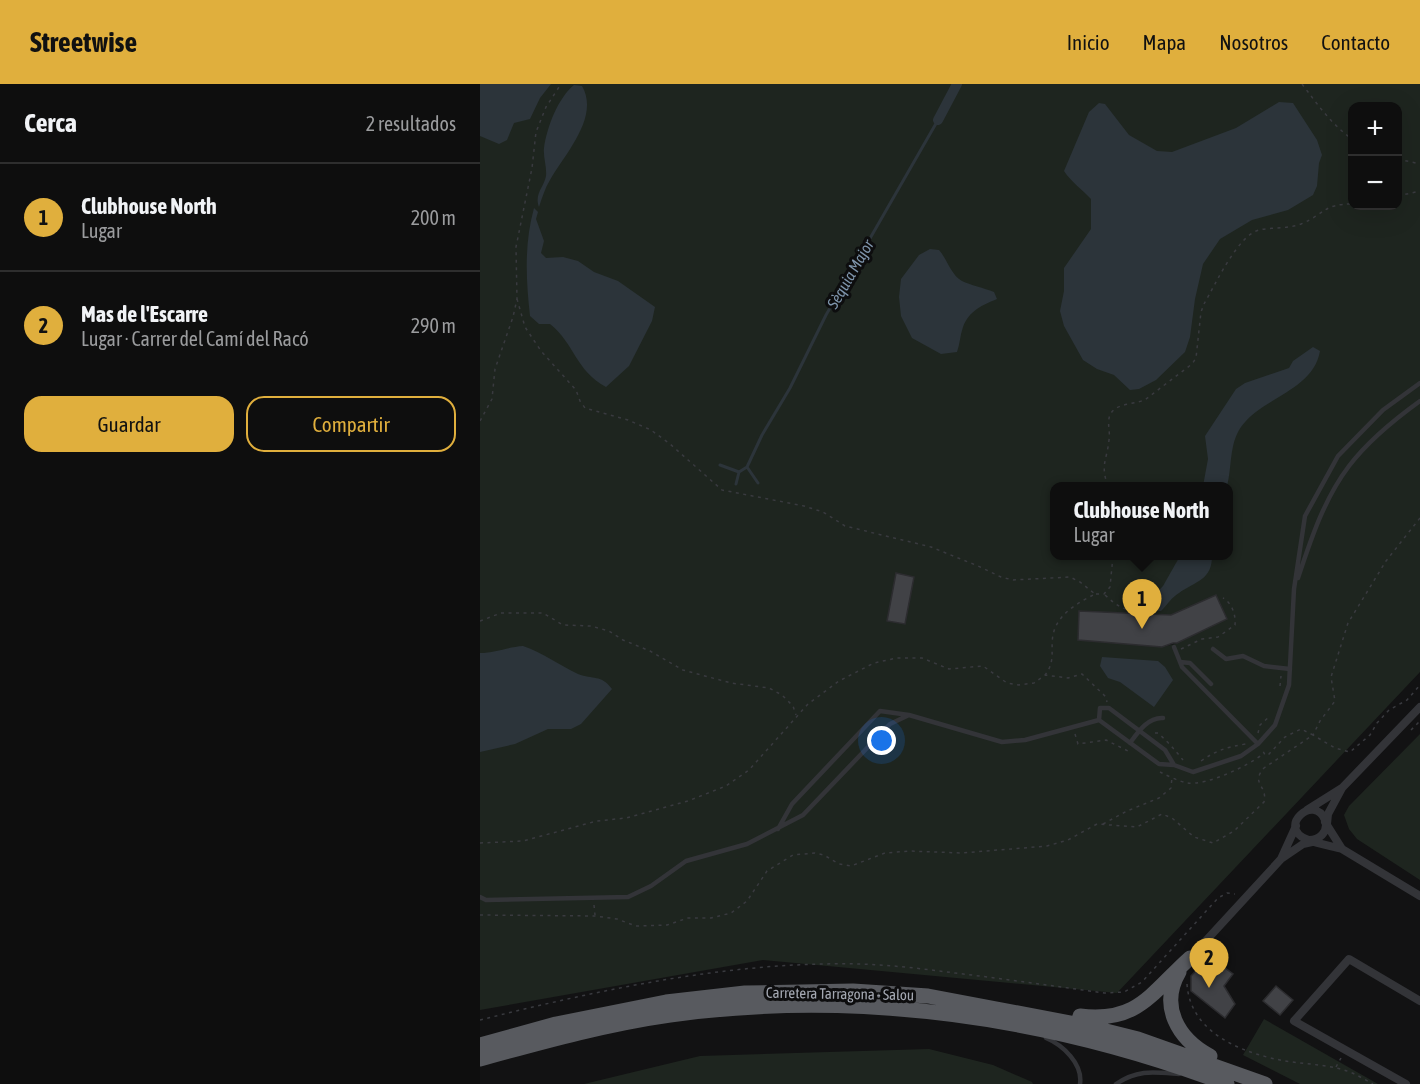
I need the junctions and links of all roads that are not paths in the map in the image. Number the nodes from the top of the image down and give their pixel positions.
1 (1420, 384) edge
2 (1420, 400) edge
3 (1294, 589) junction
4 (1174, 647) road end
5 (1213, 649) dead end
6 (1180, 662) junction
7 (1290, 669) junction
8 (1210, 684) dead end
9 (1420, 707) edge
10 (880, 711) junction
11 (909, 715) junction
12 (1163, 718) dead end
13 (1099, 720) junction
14 (890, 724) junction
15 (1139, 731) junction
16 (1255, 742) junction
17 (1130, 743) junction
18 (1174, 765) junction
19 (1342, 788) junction
20 (1305, 811) junction
21 (1326, 824) junction
22 (1296, 826) junction
23 (778, 829) junction
24 (1312, 840) junction
25 (1342, 849) junction
26 (1281, 859) junction
27 (1420, 896) edge
28 (480, 897) edge
29 (1190, 958) junction
30 (1420, 1001) edge
31 (989, 1007) junction
32 (1013, 1024) junction
33 (480, 1045) edge
34 (480, 1059) edge
35 (1250, 1077) junction
36 (1220, 1081) edge
37 (1080, 1084) edge
38 (1116, 1084) edge
39 (1265, 1084) edge
40 (1406, 1084) edge

1 - 3 lane
2 - 3 lane
3 - 7 lane
4 - 6 lane
5 - 7 lane
6 - 8 lane
6 - 16 lane
7 - 16 lane
9 - 19 street
10 - 11 lane
10 - 14 lane
10 - 23 lane
11 - 13 lane
11 - 14 lane
12 - 15 lane
13 - 15 lane
13 - 17 lane
14 - 23 lane
15 - 17 lane
15 - 18 lane
16 - 18 lane
17 - 18 lane
19 - 20 street
19 - 21 street
20 - 21 street
20 - 22 street
21 - 24 street
21 - 25 street
22 - 24 street
22 - 26 street
23 - 28 lane
24 - 25 street
24 - 26 street
25 - 27 street
26 - 29 street
29 - 31 highway
29 - 35 highway
30 - 40 street
31 - 33 highway, Carretera Tarragona - Salou
31 - 35 highway, Carretera Tarragona - Salou
32 - 34 highway, Carretera Tarragona - Salou
32 - 36 highway, Carretera Tarragona - Salou
32 - 37 lane
35 - 39 highway, Carretera Tarragona - Salou
36 - 38 lane

